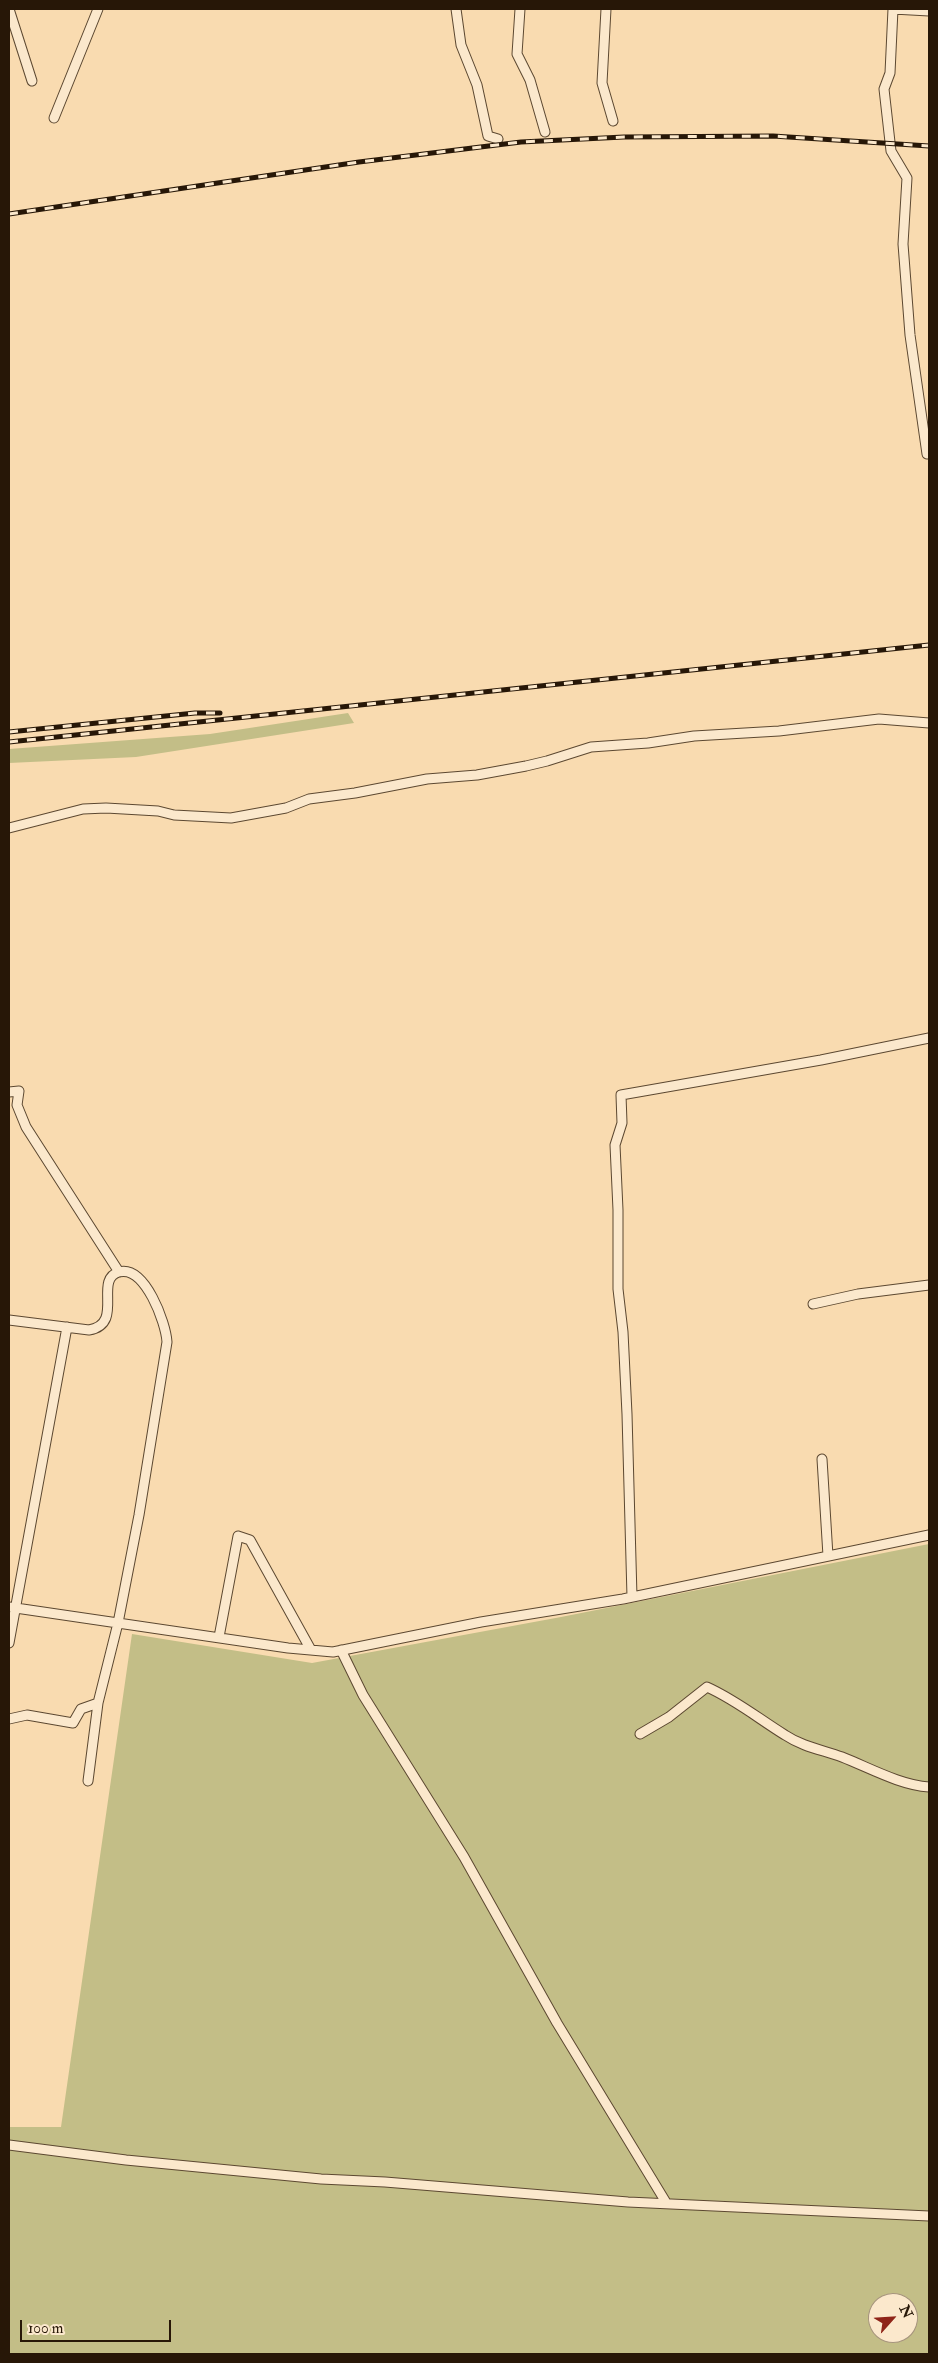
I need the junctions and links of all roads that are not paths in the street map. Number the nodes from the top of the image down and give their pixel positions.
1 (9, 9) edge
2 (98, 9) edge
3 (456, 9) edge
4 (520, 9) edge
5 (606, 9) edge
6 (893, 9) edge
7 (929, 11) edge
8 (32, 81) dead end
9 (54, 118) dead end
10 (613, 121) dead end
11 (545, 132) dead end
12 (498, 140) dead end
13 (927, 454) dead end
14 (929, 723) edge
15 (9, 828) edge
16 (929, 1038) edge
17 (10, 1089) edge
18 (119, 1272) junction
19 (929, 1285) edge
20 (813, 1304) dead end
21 (9, 1320) edge
22 (67, 1327) junction
23 (822, 1459) dead end
24 (929, 1535) edge
25 (828, 1556) junction
26 (632, 1597) junction
27 (12, 1607) edge
28 (118, 1622) junction
29 (219, 1637) junction
30 (9, 1643) edge
31 (311, 1650) junction
32 (340, 1650) junction
33 (98, 1703) junction
34 (9, 1719) edge
35 (640, 1734) dead end
36 (88, 1781) dead end
37 (929, 1788) edge
38 (9, 2145) edge
39 (666, 2204) junction
40 (929, 2216) edge

1 - 8 street
2 - 9 street
3 - 12 street
4 - 11 street
5 - 10 street
6 - 7 street
6 - 13 street
14 - 15 street
16 - 26 street
17 - 18 street
18 - 22 street
18 - 28 street
19 - 20 street
21 - 22 street
22 - 27 street
23 - 25 street
24 - 25 street
25 - 26 street
26 - 32 street
27 - 28 street
27 - 30 street
28 - 29 street
28 - 33 street
29 - 31 street
29 - 31 street
31 - 32 street
32 - 39 street
33 - 34 street
33 - 36 street
35 - 37 street
38 - 39 street
39 - 40 street

